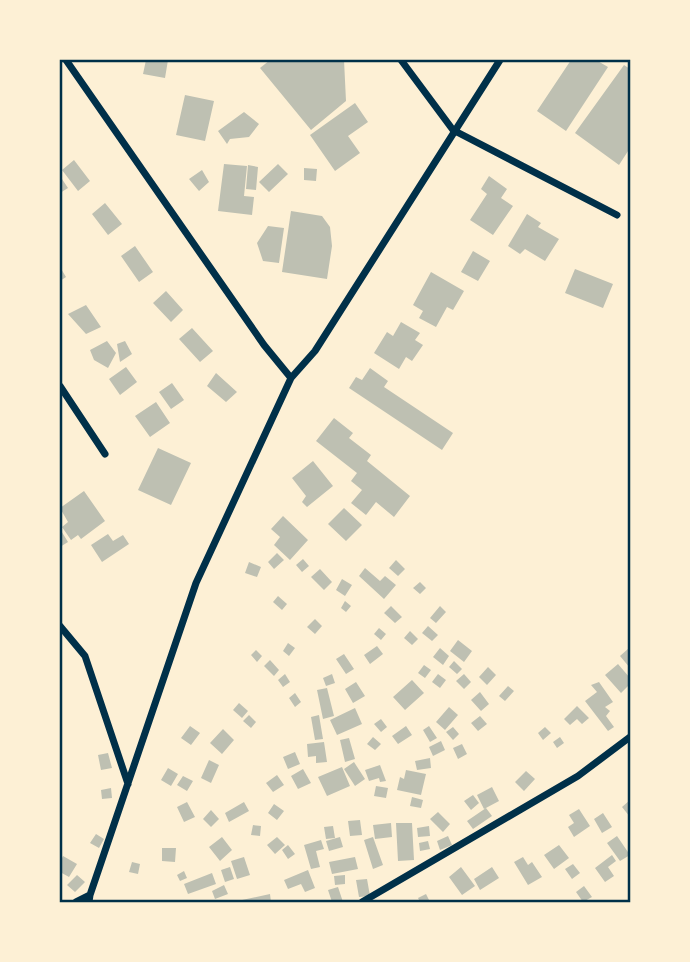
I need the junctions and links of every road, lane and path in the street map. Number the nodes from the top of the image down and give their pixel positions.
1 (66, 60) edge
2 (401, 60) edge
3 (500, 60) edge
4 (453, 130) junction
5 (617, 215) dead end
6 (291, 378) junction
7 (60, 386) edge
8 (104, 454) dead end
9 (60, 626) edge
10 (631, 737) edge
11 (128, 784) junction
12 (89, 899) edge
13 (76, 902) edge
14 (362, 902) edge

1 - 6 street
2 - 4 street
3 - 4 street
4 - 5 street
4 - 6 street
6 - 11 street
7 - 8 street
9 - 11 street
10 - 14 street
11 - 12 street
12 - 13 street

